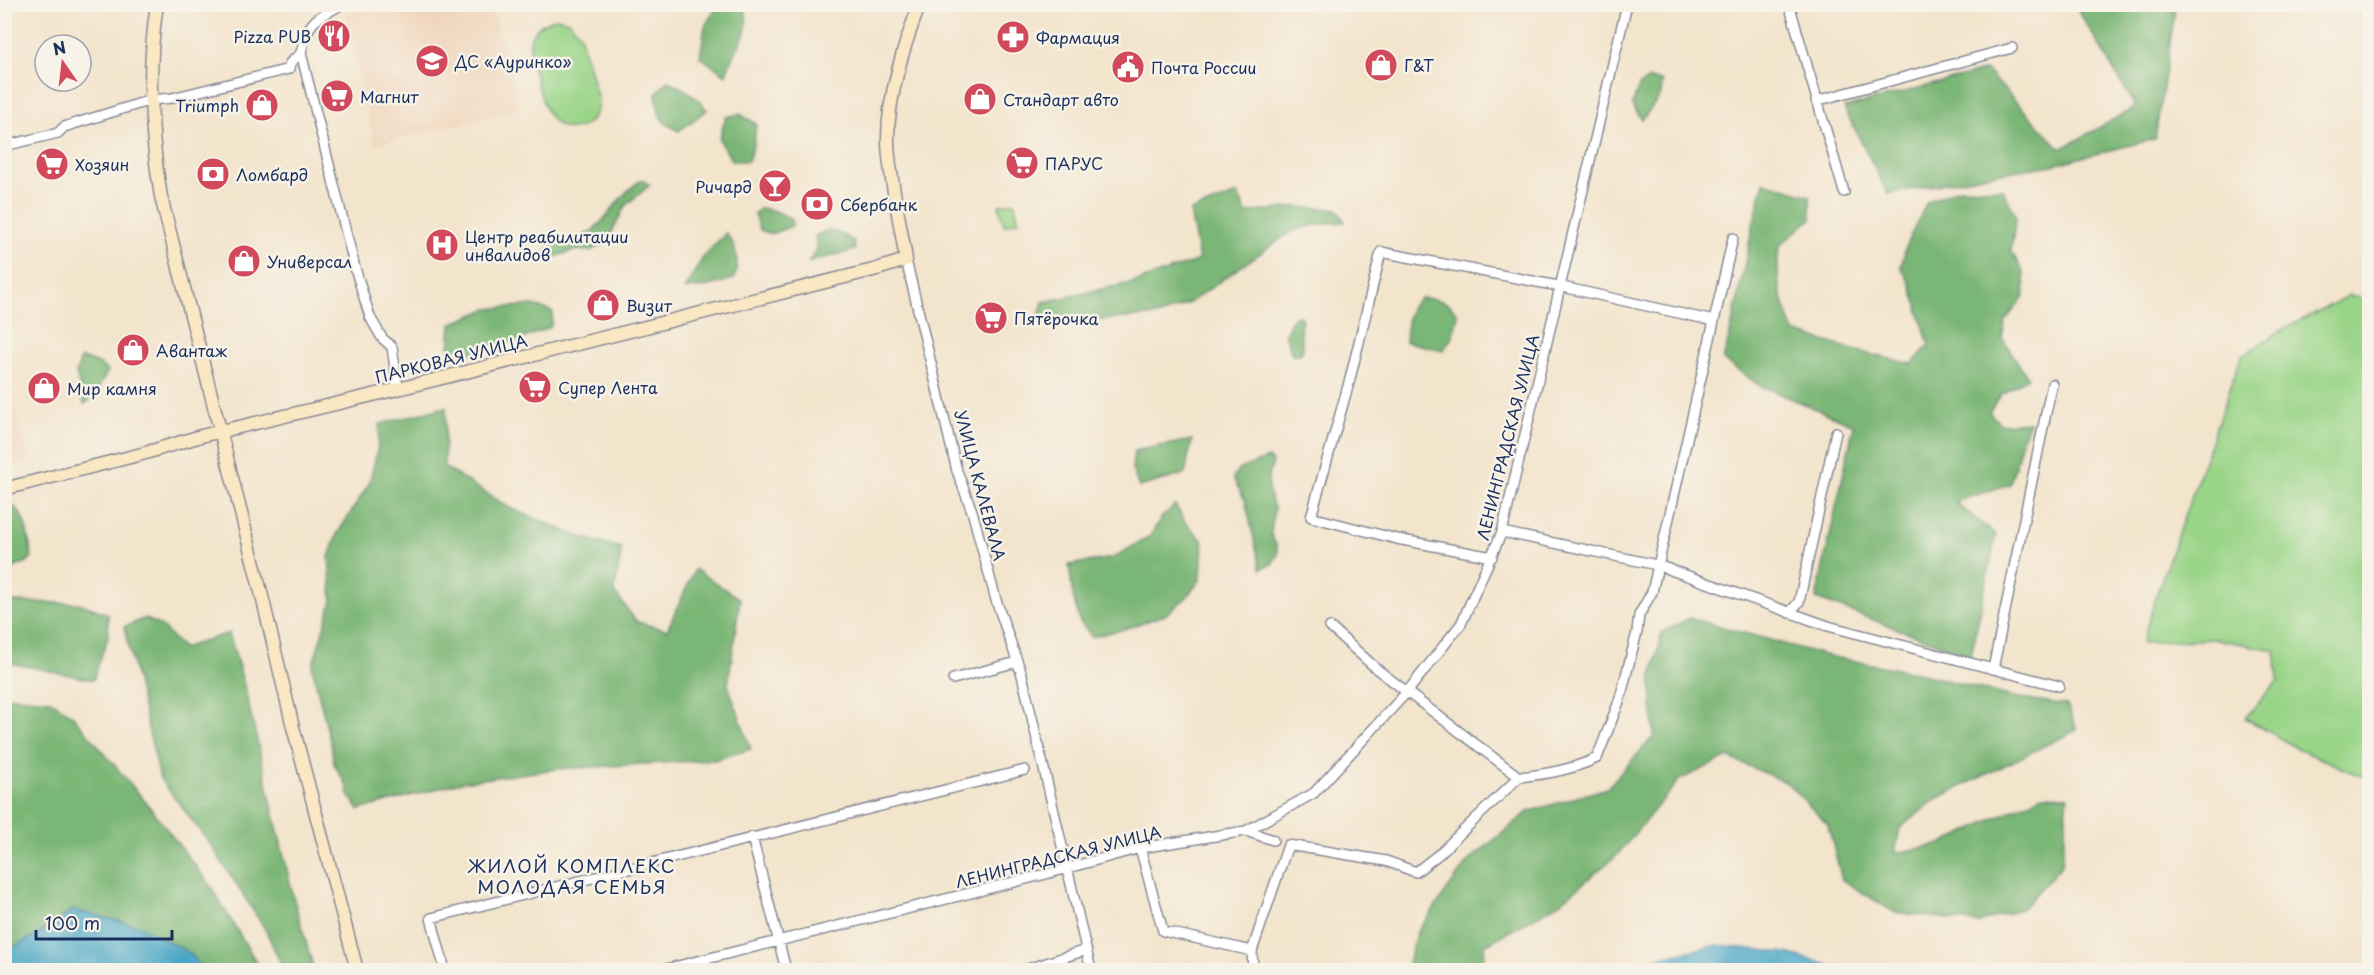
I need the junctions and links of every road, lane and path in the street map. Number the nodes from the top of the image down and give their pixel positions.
1 (157, 4) edge
2 (920, 4) edge
3 (1626, 4) edge
4 (1789, 4) edge
5 (342, 5) edge
6 (2012, 48) dead end
7 (301, 53) junction
8 (150, 100) junction
9 (1816, 101) junction
10 (4, 146) edge
11 (1844, 192) dead end
12 (1733, 238) dead end
13 (906, 260) junction
14 (1558, 286) junction
15 (1713, 321) junction
16 (2052, 384) dead end
17 (398, 389) junction
18 (220, 431) junction
19 (1836, 432) dead end
20 (4, 489) edge
21 (1502, 532) junction
22 (1492, 557) junction
23 (1657, 565) junction
24 (1789, 614) junction
25 (1330, 627) dead end
26 (1017, 662) junction
27 (1993, 669) junction
28 (953, 679) dead end
29 (2059, 687) dead end
30 (1407, 692) junction
31 (1042, 769) junction
32 (1519, 777) junction
33 (1246, 831) junction
34 (752, 837) junction
35 (1273, 840) dead end
36 (1140, 848) junction
37 (1066, 868) junction
38 (778, 941) junction
39 (1086, 950) junction
40 (1252, 951) junction
41 (357, 970) edge
42 (445, 970) edge
43 (662, 970) edge
44 (786, 970) edge
45 (1025, 970) edge
46 (1091, 970) edge
47 (1253, 970) edge

1 - 8 main road
2 - 13 main road, УЛИЦА КАЛЕВАЛА
3 - 14 street, ЛЕНИНГРАДСКАЯ УЛИЦА
4 - 9 street
5 - 7 street
6 - 9 street
7 - 8 street
7 - 17 street
8 - 10 street
8 - 18 main road
9 - 11 street
12 - 15 street
13 - 17 main road, ПАРКОВАЯ УЛИЦА
13 - 26 street, УЛИЦА КАЛЕВАЛА
14 - 15 street
14 - 21 street, ЛЕНИНГРАДСКАЯ УЛИЦА
14 - 22 street
15 - 23 street
16 - 27 street
17 - 18 main road, ПАРКОВАЯ УЛИЦА
18 - 20 main road, ПАРКОВАЯ УЛИЦА
18 - 41 main road
19 - 24 street
21 - 22 street, ЛЕНИНГРАДСКАЯ УЛИЦА
21 - 23 street
22 - 30 street, ЛЕНИНГРАДСКАЯ УЛИЦА
23 - 24 street
23 - 32 street
24 - 27 street
25 - 30 street
26 - 28 street
26 - 31 street, УЛИЦА КАЛЕВАЛА
27 - 29 street
30 - 32 street
30 - 33 street, ЛЕНИНГРАДСКАЯ УЛИЦА
31 - 34 street
31 - 37 street, УЛИЦА КАЛЕВАЛА
32 - 40 street
33 - 35 street
33 - 36 street, ЛЕНИНГРАДСКАЯ УЛИЦА
34 - 38 street
34 - 42 street
36 - 37 street, ЛЕНИНГРАДСКАЯ УЛИЦА
36 - 40 street
37 - 38 street, ЛЕНИНГРАДСКАЯ УЛИЦА
37 - 39 street, УЛИЦА КАЛЕВАЛА
38 - 43 street, ЛЕНИНГРАДСКАЯ УЛИЦА
38 - 44 street
39 - 45 street
39 - 46 street, УЛИЦА КАЛЕВАЛА
40 - 47 street

